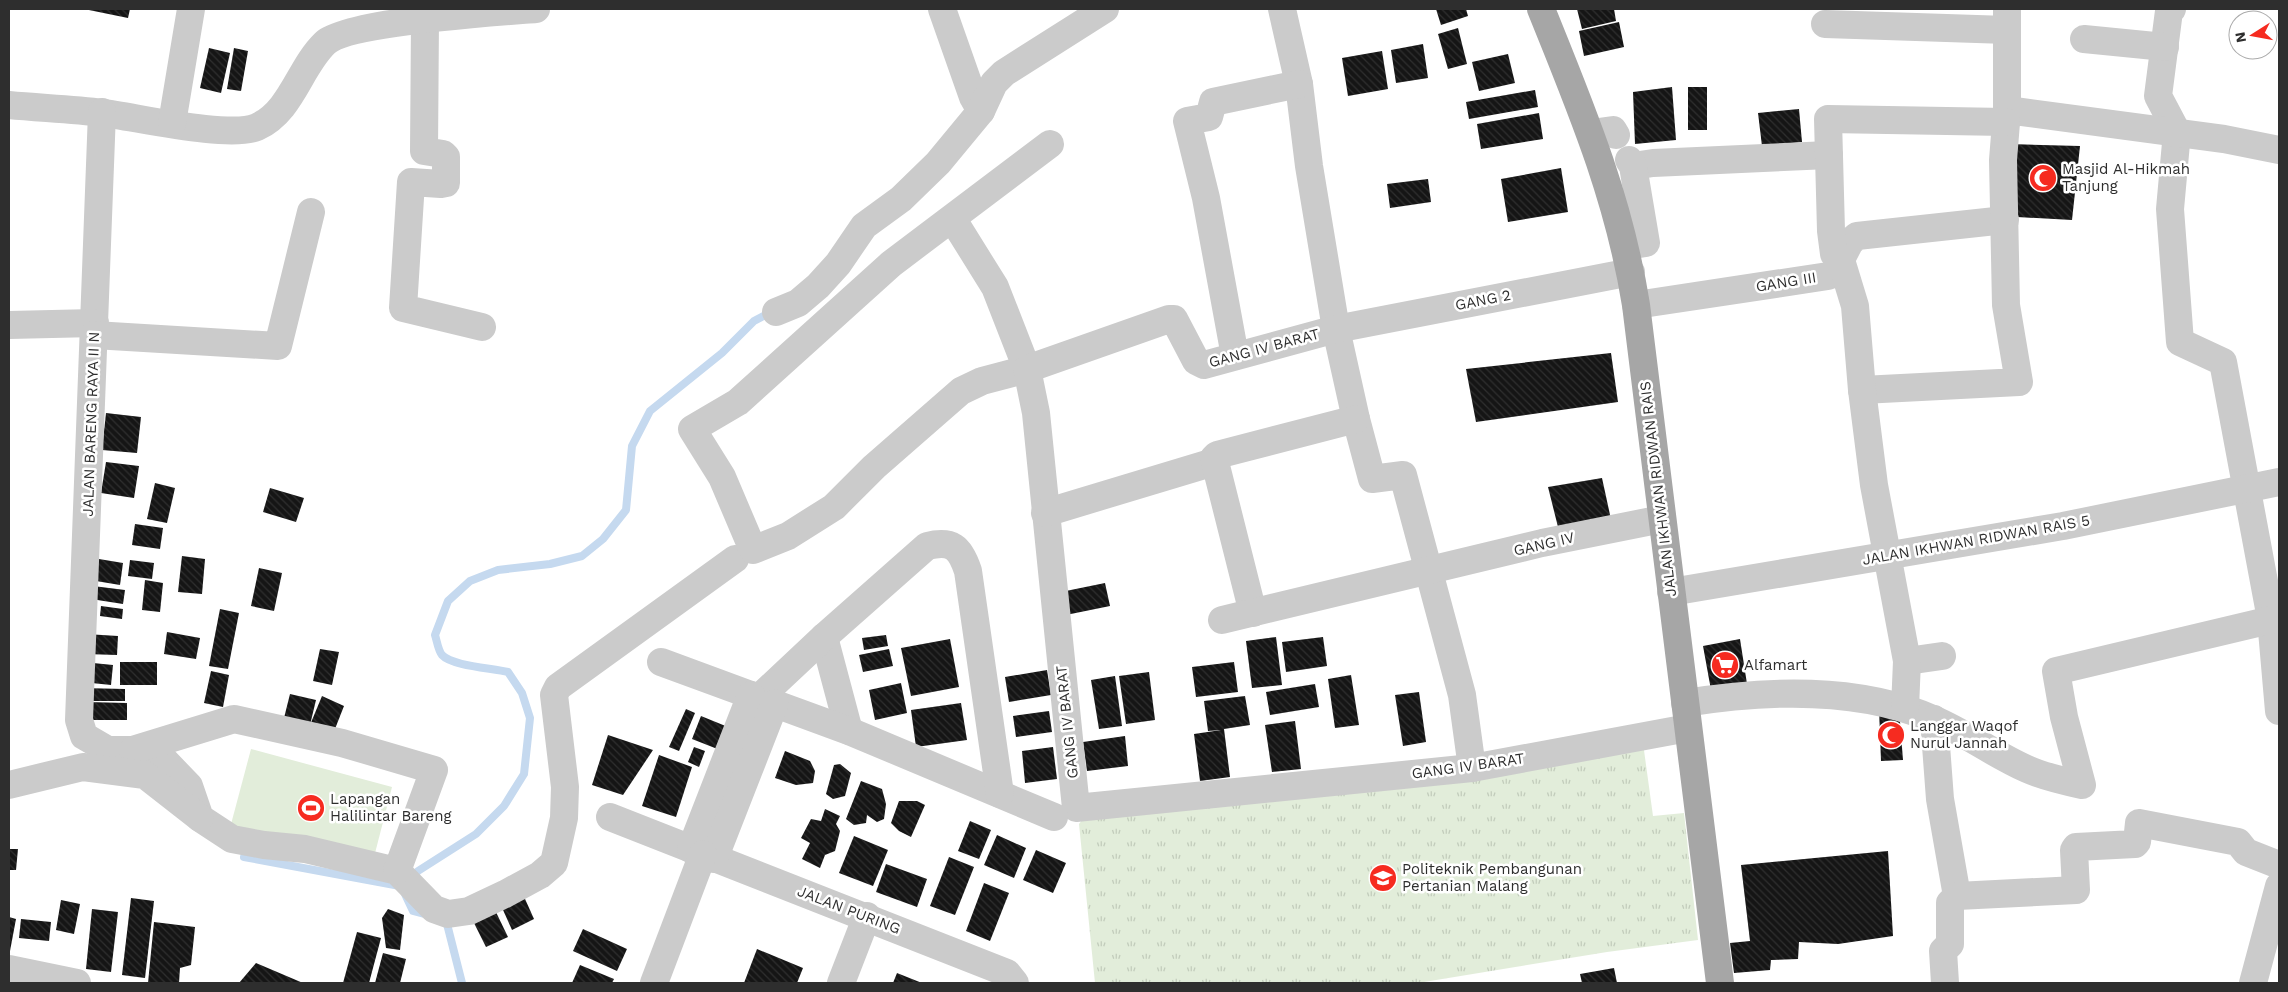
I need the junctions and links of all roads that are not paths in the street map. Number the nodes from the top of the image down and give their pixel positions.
1 (191, 9) edge
2 (536, 9) edge
3 (942, 9) edge
4 (1105, 9) edge
5 (1282, 9) edge
6 (1541, 9) edge
7 (2172, 9) edge
8 (474, 12) edge
9 (425, 19) junction
10 (2007, 19) edge
11 (1825, 24) dead end
12 (2084, 38) dead end
13 (2165, 46) junction
14 (1299, 84) junction
15 (9, 105) edge
16 (977, 105) junction
17 (102, 112) junction
18 (2007, 116) junction
19 (172, 123) junction
20 (2177, 132) junction
21 (1050, 144) dead end
22 (2279, 150) edge
23 (1829, 155) junction
24 (311, 212) dead end
25 (952, 218) junction
26 (2004, 220) junction
27 (1629, 259) junction
28 (1841, 260) junction
29 (1636, 304) junction
30 (776, 312) dead end
31 (9, 325) edge
32 (482, 327) dead end
33 (94, 329) junction
34 (1336, 329) junction
35 (1235, 356) junction
36 (1027, 369) junction
37 (1862, 390) junction
38 (1356, 419) junction
39 (1214, 462) junction
40 (2279, 482) edge
41 (2246, 488) junction
42 (1046, 513) junction
43 (1662, 519) junction
44 (1888, 556) junction
45 (735, 559) dead end
46 (1428, 572) junction
47 (1671, 592) junction
48 (1253, 612) junction
49 (2275, 618) edge
50 (1222, 620) dead end
51 (824, 637) junction
52 (1942, 656) dead end
53 (1907, 661) junction
54 (661, 662) dead end
55 (762, 698) junction
56 (1905, 708) junction
57 (2279, 711) edge
58 (1687, 716) junction
59 (1934, 719) junction
60 (849, 731) junction
61 (133, 750) junction
62 (1472, 768) junction
63 (9, 785) edge
64 (1000, 794) junction
65 (610, 817) dead end
66 (1054, 817) dead end
67 (200, 818) junction
68 (703, 854) junction
69 (2279, 865) edge
70 (396, 871) junction
71 (2279, 886) edge
72 (1957, 896) junction
73 (867, 916) junction
74 (9, 969) edge
75 (1011, 978) edge
76 (78, 983) edge
77 (654, 983) edge
78 (840, 983) edge
79 (1720, 983) edge
80 (1945, 983) edge
81 (2253, 983) edge

1 - 19 street
2 - 8 street
3 - 16 street
4 - 16 street
5 - 14 street
6 - 27 main road, JALAN IKHWAN RIDWAN RAIS
7 - 13 street
8 - 9 street
9 - 19 street
9 - 32 street
10 - 11 street
10 - 18 street
12 - 13 street
13 - 20 street
14 - 34 street
14 - 35 street
15 - 17 street
16 - 30 street
17 - 19 street
17 - 33 street, JALAN BARENG RAYA II N
18 - 20 street
18 - 23 street
18 - 26 street
20 - 22 street
20 - 41 street
21 - 25 street
23 - 27 street, GANG 2
23 - 28 street
24 - 33 street
25 - 36 street
25 - 36 street
26 - 28 street, GANG III
26 - 37 street
27 - 29 main road, JALAN IKHWAN RIDWAN RAIS
27 - 34 street, GANG 2
28 - 29 street, GANG III
28 - 37 street
29 - 43 main road, JALAN IKHWAN RIDWAN RAIS
31 - 33 street
33 - 61 street, JALAN BARENG RAYA II N
34 - 35 street, GANG IV BARAT
34 - 38 street
35 - 36 street, GANG IV BARAT
36 - 42 street, GANG IV BARAT
37 - 44 street
38 - 39 street
38 - 46 street
39 - 42 street
39 - 48 street
40 - 41 street, JALAN IKHWAN RIDWAN RAIS 5
41 - 44 street, JALAN IKHWAN RIDWAN RAIS 5
41 - 49 street
42 - 62 street, GANG IV BARAT
43 - 46 street, GANG IV
43 - 47 main road, JALAN IKHWAN RIDWAN RAIS
44 - 47 street, JALAN IKHWAN RIDWAN RAIS 5
44 - 53 street
45 - 70 street
46 - 48 street, GANG IV
46 - 62 street
47 - 58 main road, JALAN IKHWAN RIDWAN RAIS
48 - 50 street, GANG IV
49 - 57 street
49 - 59 street, GANG IV BARAT
51 - 55 street
51 - 60 street
51 - 64 street
52 - 53 street
53 - 56 street
54 - 55 street
55 - 60 street
55 - 68 street
56 - 58 street, GANG IV BARAT
56 - 59 street, GANG IV BARAT
58 - 62 street, GANG IV BARAT
58 - 79 main road, JALAN IKHWAN RIDWAN RAIS
59 - 72 street
60 - 64 street
61 - 67 street
61 - 70 street
63 - 67 street
64 - 66 street
65 - 68 street, JALAN PURING
67 - 70 street
68 - 73 street, JALAN PURING
68 - 77 street
69 - 72 street
71 - 81 street
72 - 80 street
73 - 75 street, JALAN PURING
73 - 78 street
74 - 76 street

